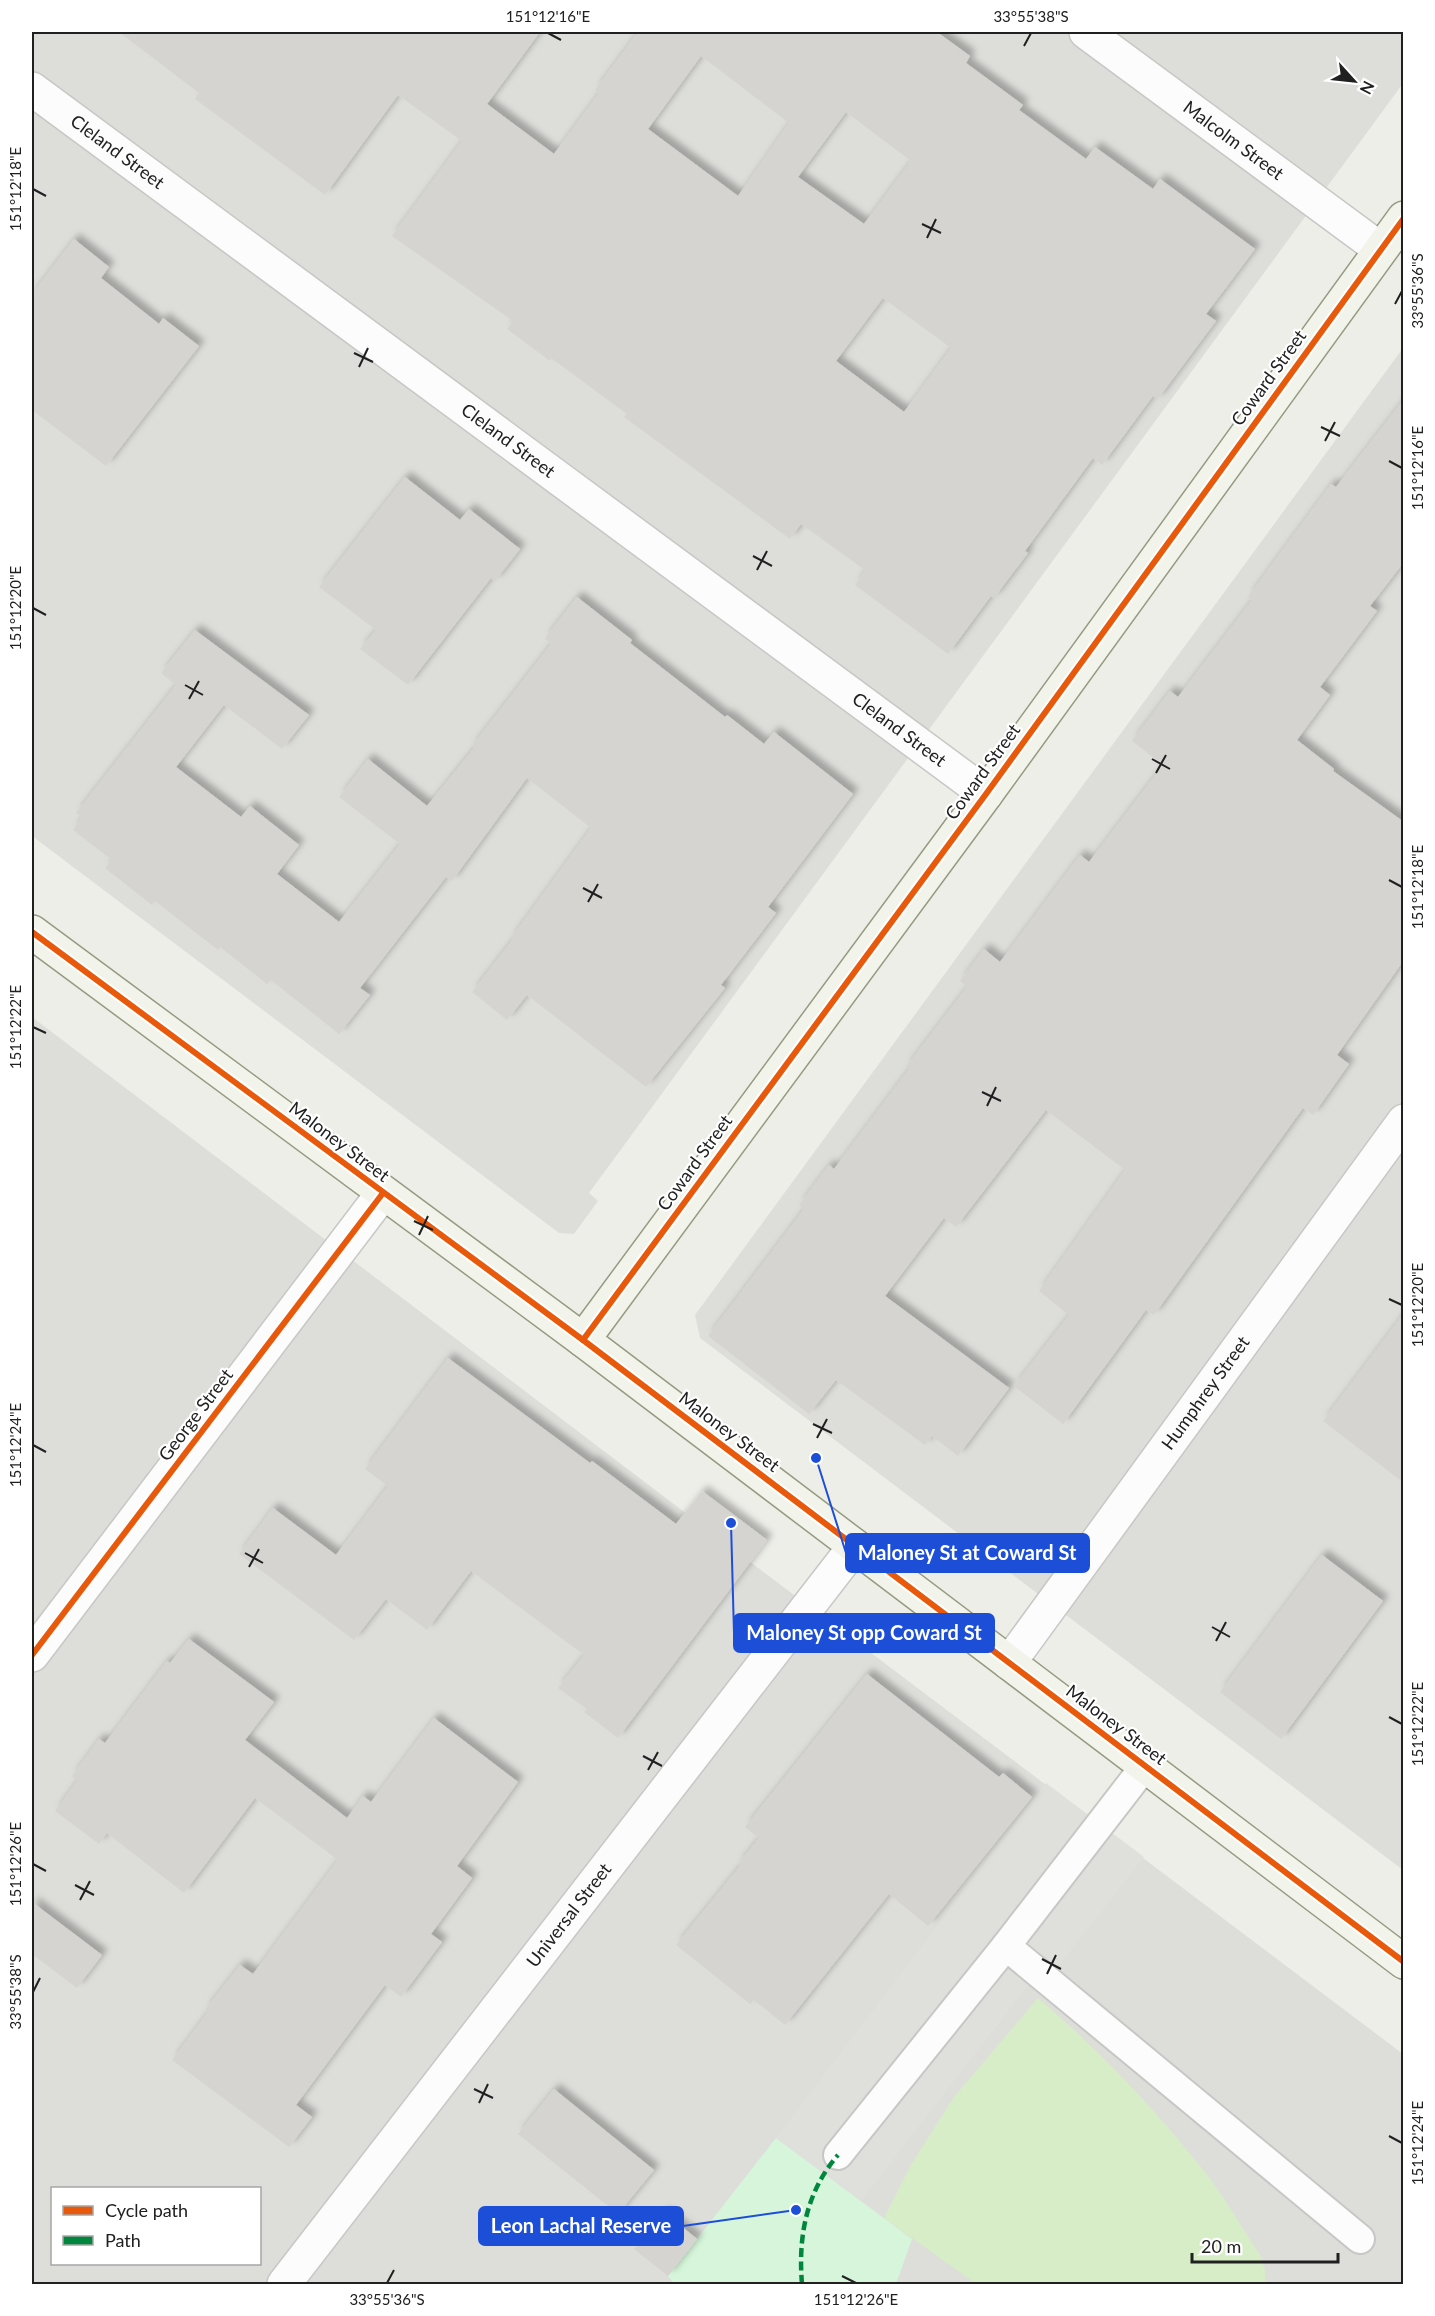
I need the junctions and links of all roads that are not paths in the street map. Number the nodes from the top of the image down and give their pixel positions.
1 (1086, 32) edge
2 (32, 89) edge
3 (1404, 218) edge
4 (1380, 249) junction
5 (986, 794) junction
6 (32, 932) edge
7 (1404, 1121) edge
8 (383, 1193) junction
9 (583, 1340) junction
10 (855, 1546) junction
11 (32, 1655) edge
12 (1009, 1663) junction
13 (1145, 1766) junction
14 (1006, 1946) junction
15 (1404, 1962) edge
16 (838, 2155) dead end
17 (1360, 2239) dead end
18 (284, 2284) edge

1 - 4 street, Malcolm Street
2 - 5 street, Cleland Street
3 - 4 main road, Coward Street
4 - 5 main road, Coward Street
5 - 9 main road, Coward Street
6 - 8 main road, Maloney Street
7 - 12 street, Humphrey Street
8 - 9 main road, Maloney Street
8 - 11 street, George Street
9 - 10 main road, Maloney Street
10 - 12 main road, Maloney Street
10 - 18 street, Universal Street
12 - 13 main road, Maloney Street
13 - 14 lane
13 - 15 main road, Maloney Street
14 - 16 lane
14 - 17 lane

